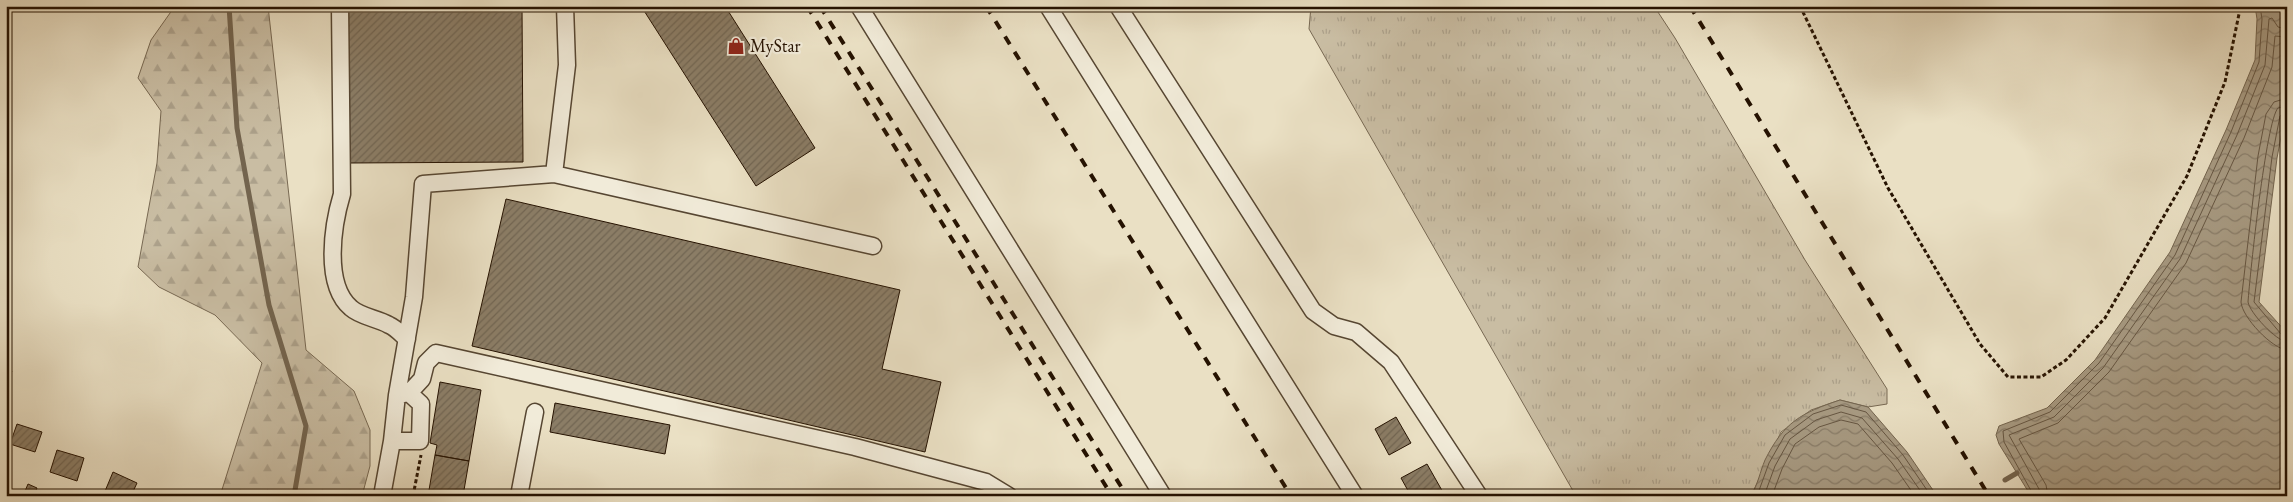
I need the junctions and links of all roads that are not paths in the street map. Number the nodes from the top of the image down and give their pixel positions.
1 (340, 6) edge
2 (565, 6) edge
3 (859, 6) edge
4 (1048, 6) edge
5 (1118, 6) edge
6 (554, 174) junction
7 (873, 246) dead end
8 (408, 339) junction
9 (403, 394) junction
10 (535, 412) dead end
11 (392, 441) junction
12 (382, 496) edge
13 (519, 496) edge
14 (1009, 496) edge
15 (1163, 496) edge
16 (1355, 496) edge
17 (1479, 496) edge

1 - 8 street
2 - 6 street
3 - 15 street
4 - 16 street
5 - 17 street
6 - 7 street
6 - 8 street
8 - 9 street
9 - 11 street
9 - 11 street
9 - 14 street
10 - 13 street
11 - 12 street

